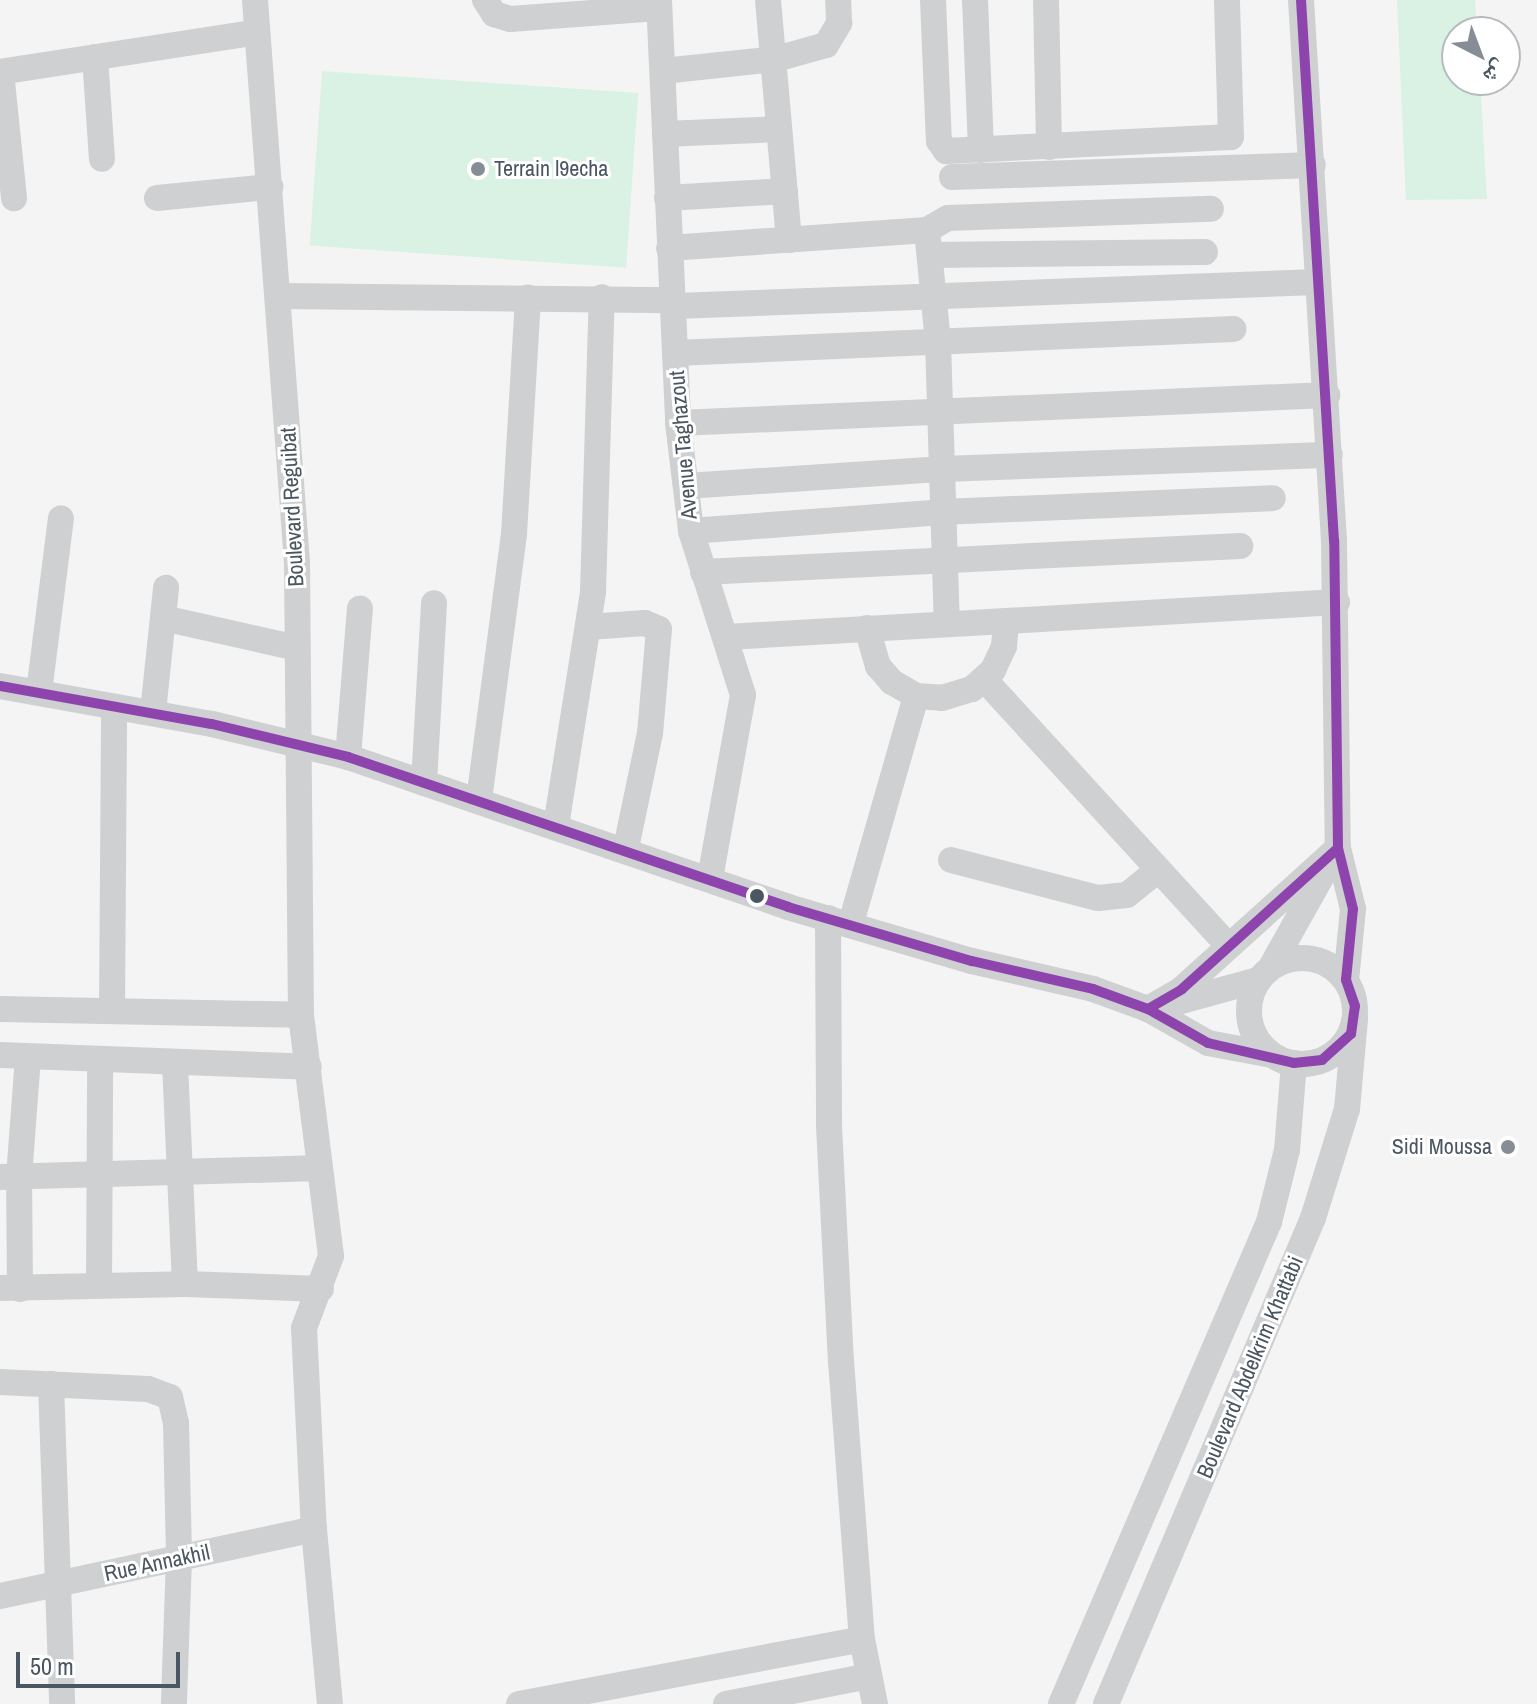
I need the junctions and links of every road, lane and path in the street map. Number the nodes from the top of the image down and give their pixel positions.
1 (255, 0) edge
2 (485, 0) edge
3 (768, 0) edge
4 (838, 0) edge
5 (933, 0) edge
6 (975, 0) edge
7 (1046, 0) edge
8 (1227, 0) edge
9 (1301, 0) edge
10 (664, 2) edge
11 (257, 32) junction
12 (95, 57) junction
13 (776, 59) junction
14 (663, 71) junction
15 (1, 72) edge
16 (779, 129) junction
17 (665, 134) junction
18 (1049, 147) junction
19 (981, 150) junction
20 (102, 159) dead end
21 (1313, 165) junction
22 (952, 177) dead end
23 (270, 187) junction
24 (785, 191) junction
25 (14, 198) dead end
26 (157, 198) dead end
27 (667, 198) junction
28 (1211, 209) dead end
29 (789, 240) junction
30 (929, 242) junction
31 (669, 248) junction
32 (1205, 252) dead end
33 (1318, 282) junction
34 (279, 296) junction
35 (528, 297) junction
36 (602, 297) junction
37 (934, 297) junction
38 (675, 303) junction
39 (1233, 329) dead end
40 (938, 342) junction
41 (675, 353) junction
42 (1327, 395) junction
43 (941, 410) junction
44 (678, 423) junction
45 (1330, 455) junction
46 (943, 469) junction
47 (686, 486) junction
48 (1273, 498) dead end
49 (942, 512) junction
50 (61, 518) dead end
51 (691, 531) junction
52 (1240, 546) dead end
53 (944, 560) junction
54 (703, 572) junction
55 (166, 588) dead end
56 (1337, 602) junction
57 (434, 603) dead end
58 (360, 608) dead end
59 (163, 618) junction
60 (1006, 621) junction
61 (947, 623) junction
62 (588, 627) junction
63 (867, 628) junction
64 (727, 637) junction
65 (297, 648) junction
66 (984, 679) junction
67 (0, 686) edge
68 (39, 692) junction
69 (916, 696) junction
70 (114, 707) junction
71 (153, 712) junction
72 (301, 746) junction
73 (348, 757) junction
74 (424, 783) junction
75 (479, 800) junction
76 (556, 826) junction
77 (626, 848) junction
78 (1338, 848) junction
79 (951, 860) dead end
80 (1158, 870) junction
81 (710, 879) junction
82 (840, 921) junction
83 (1227, 944) junction
84 (1265, 974) junction
85 (1346, 980) junction
86 (0, 1009) edge
87 (1148, 1009) junction
88 (112, 1011) junction
89 (301, 1015) junction
90 (1355, 1019) junction
91 (0, 1055) edge
92 (28, 1057) junction
93 (1283, 1059) junction
94 (100, 1061) junction
95 (175, 1064) junction
96 (309, 1067) junction
97 (320, 1168) junction
98 (181, 1171) junction
99 (102, 1174) junction
100 (10, 1177) edge
101 (185, 1284) junction
102 (99, 1285) junction
103 (10, 1288) edge
104 (321, 1289) junction
105 (1222, 1338) junction
106 (1257, 1352) junction
107 (0, 1382) edge
108 (51, 1384) junction
109 (314, 1529) junction
110 (179, 1558) junction
111 (59, 1583) junction
112 (0, 1596) edge
113 (862, 1639) junction
114 (869, 1676) junction
115 (615, 1694) edge
116 (62, 1704) edge
117 (174, 1704) edge
118 (330, 1704) edge
119 (519, 1704) edge
120 (726, 1704) edge
121 (875, 1704) edge
122 (1061, 1704) edge
123 (1106, 1704) edge

1 - 11 street, Boulevard Reguibat
2 - 10 street
3 - 13 street
4 - 13 street
5 - 19 street
6 - 19 street
7 - 18 street
8 - 18 street
9 - 21 street
10 - 14 street, Avenue Taghazout
11 - 12 street
11 - 23 street, Boulevard Reguibat
12 - 15 street
12 - 20 street
13 - 14 street
13 - 16 street
14 - 17 street, Avenue Taghazout
15 - 25 street
16 - 17 street
16 - 24 street
17 - 27 street, Avenue Taghazout
18 - 19 street
21 - 22 street
21 - 33 street
23 - 26 street
23 - 34 street, Boulevard Reguibat
24 - 27 street
24 - 29 street
27 - 31 street, Avenue Taghazout
28 - 30 street
29 - 30 street
29 - 31 street
30 - 32 street
30 - 37 street
31 - 38 street, Avenue Taghazout
33 - 37 street
33 - 42 street
34 - 35 street
34 - 65 street, Boulevard Reguibat
35 - 36 street
35 - 75 street
36 - 38 street
36 - 62 street
37 - 38 street
37 - 40 street
38 - 41 street, Avenue Taghazout
39 - 40 street
40 - 41 street
40 - 43 street
41 - 44 street, Avenue Taghazout
42 - 43 street
42 - 45 street
43 - 44 street
43 - 46 street
44 - 47 street, Avenue Taghazout
45 - 46 street
45 - 56 street
46 - 47 street
46 - 49 street
47 - 51 street, Avenue Taghazout
48 - 49 street
49 - 51 street
49 - 53 street
50 - 68 street
51 - 54 street, Avenue Taghazout
52 - 53 street
53 - 54 street
53 - 61 street
54 - 64 street, Avenue Taghazout
55 - 59 street
56 - 60 street
56 - 78 street
57 - 74 street
58 - 73 street
59 - 65 street
59 - 71 street
60 - 61 street
60 - 66 street
61 - 63 street
62 - 76 street
62 - 77 street
63 - 64 street
63 - 69 street
64 - 81 street, Avenue Taghazout
65 - 72 street, Boulevard Reguibat
66 - 69 street
66 - 80 street
67 - 68 street
68 - 70 street
69 - 82 street
70 - 71 street
70 - 88 street
71 - 72 street
72 - 73 street
72 - 89 street, Boulevard Reguibat
73 - 74 street
74 - 75 street
75 - 76 street
76 - 77 street
77 - 81 street
78 - 83 street
78 - 84 street
78 - 85 street
79 - 80 street
80 - 83 street
81 - 82 street
82 - 87 street
82 - 113 street
83 - 87 street
84 - 85 street
84 - 87 street
84 - 93 street
85 - 90 street
86 - 88 street
87 - 93 street
88 - 89 street
89 - 96 street, Boulevard Reguibat
90 - 93 street
90 - 106 street, Boulevard Abdelkrim Khattabi
91 - 92 street
92 - 94 street
92 - 100 street
93 - 105 street, Boulevard Abdelkrim Khattabi
94 - 95 street
94 - 99 street
95 - 96 street
95 - 98 street
96 - 97 street, Boulevard Reguibat
97 - 98 street
97 - 104 street, Boulevard Reguibat
98 - 99 street
98 - 101 street
99 - 100 street
99 - 102 street
100 - 103 street
101 - 102 street
101 - 104 street
102 - 103 street
104 - 109 street, Boulevard Reguibat
105 - 106 street
105 - 122 street, Boulevard Abdelkrim Khattabi
106 - 123 street, Boulevard Abdelkrim Khattabi
107 - 108 street
108 - 110 street
108 - 111 street
109 - 110 street, Rue Annakhil
109 - 118 street, Boulevard Reguibat
110 - 111 street, Rue Annakhil
110 - 117 street
111 - 112 street, Rue Annakhil
111 - 116 street
113 - 114 street
113 - 115 street
114 - 120 street
114 - 121 street
115 - 119 street

